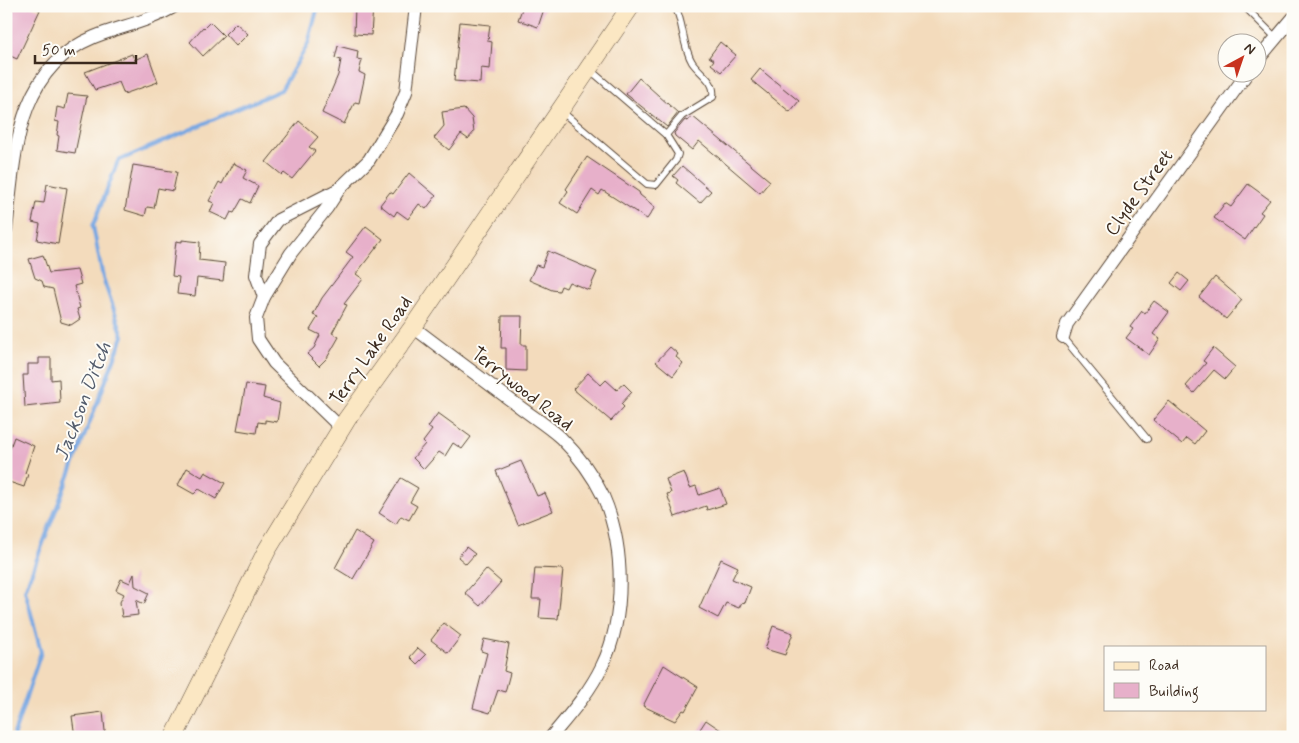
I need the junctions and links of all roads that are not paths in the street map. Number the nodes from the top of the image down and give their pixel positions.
1 (175, 6) edge
2 (416, 6) edge
3 (631, 6) edge
4 (675, 6) edge
5 (1244, 6) edge
6 (1293, 18) edge
7 (1276, 38) junction
8 (1266, 50) edge
9 (588, 68) junction
10 (1241, 82) edge
11 (560, 110) junction
12 (666, 135) junction
13 (340, 188) junction
14 (6, 230) edge
15 (264, 297) junction
16 (413, 327) junction
17 (1063, 337) joint
18 (342, 428) junction
19 (1147, 439) dead end
20 (174, 737) edge
21 (551, 737) edge

1 - 14 street
2 - 13 street
3 - 9 main road, Terry Lake Road
4 - 12 lane
5 - 7 lane
6 - 7 street
7 - 8 street
9 - 11 main road, Terry Lake Road
9 - 12 lane
10 - 17 street, Clyde Street
11 - 12 lane
11 - 16 main road, Terry Lake Road
13 - 15 street
13 - 15 street
15 - 18 street
16 - 18 main road, Terry Lake Road
16 - 21 street, Terrywood Road
17 - 19 lane
18 - 20 main road, Terry Lake Road

